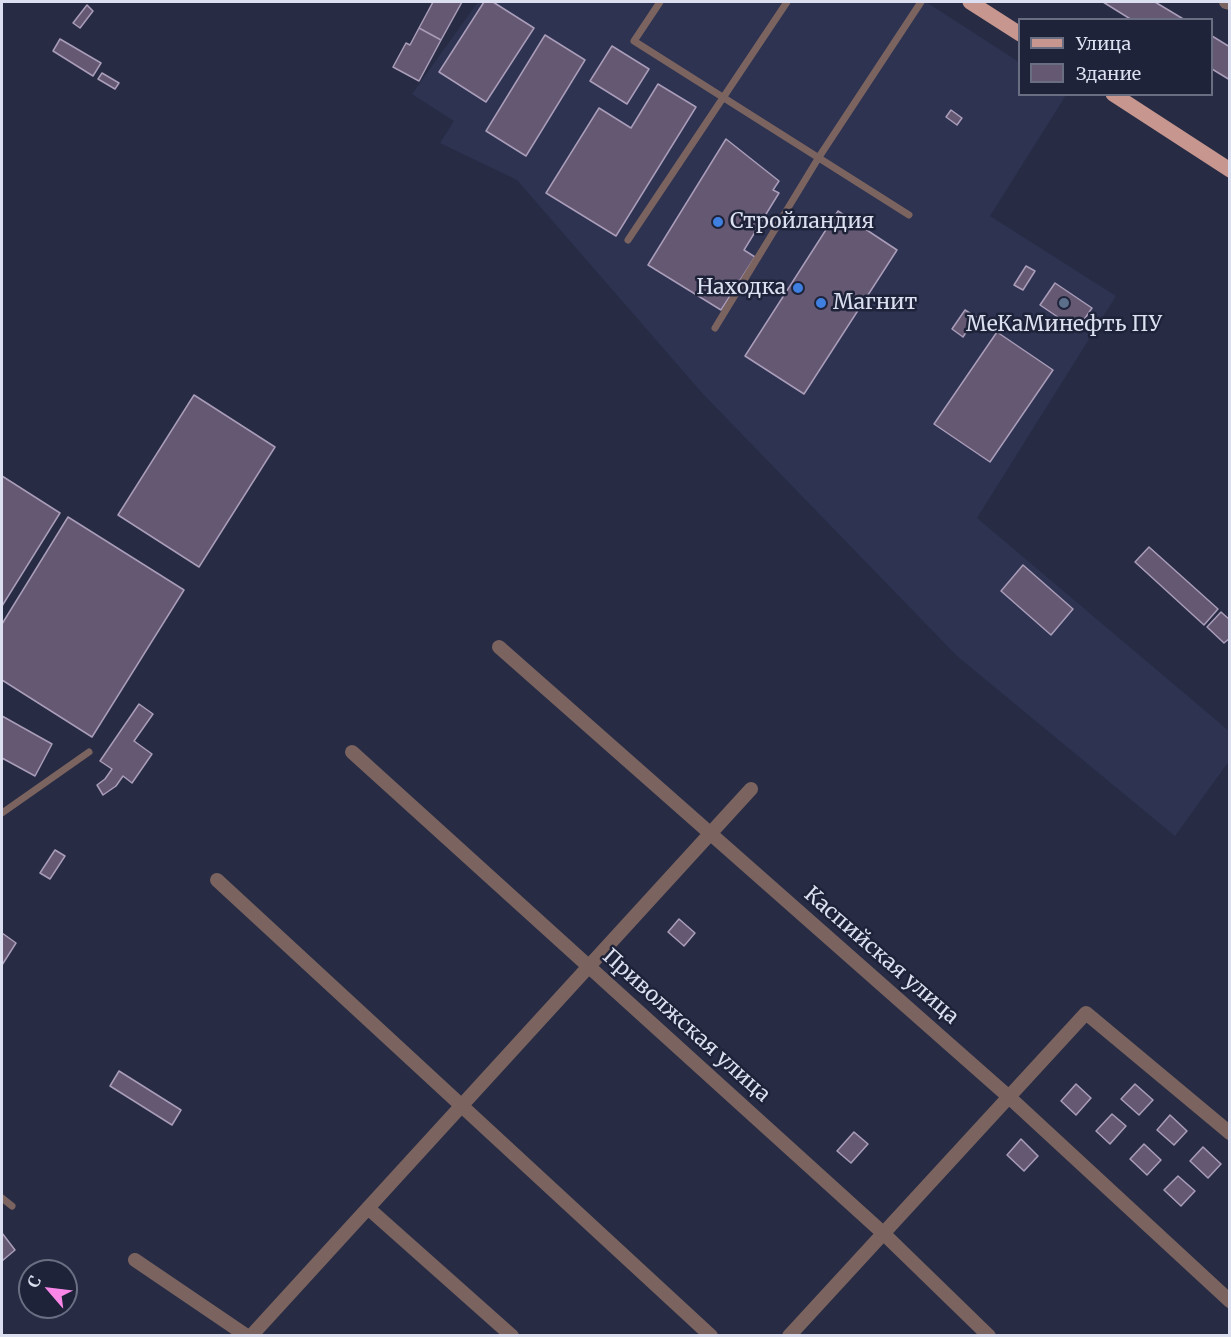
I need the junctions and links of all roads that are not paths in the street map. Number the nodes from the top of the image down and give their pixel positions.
1 (660, 2) edge
2 (787, 2) edge
3 (921, 2) edge
4 (970, 2) edge
5 (1018, 32) edge
6 (1116, 96) edge
7 (724, 97) junction
8 (819, 157) junction
9 (1230, 170) edge
10 (909, 215) dead end
11 (628, 240) dead end
12 (715, 328) dead end
13 (499, 647) dead end
14 (89, 752) dead end
15 (352, 752) dead end
16 (751, 789) dead end
17 (2, 813) edge
18 (711, 834) junction
19 (217, 880) dead end
20 (589, 966) junction
21 (1009, 1097) junction
22 (462, 1105) junction
23 (1228, 1130) edge
24 (2, 1198) edge
25 (12, 1206) dead end
26 (368, 1208) junction
27 (883, 1233) junction
28 (135, 1260) dead end
29 (1230, 1301) edge
30 (249, 1335) edge
31 (512, 1335) edge
32 (711, 1335) edge
33 (789, 1335) edge
34 (989, 1335) edge

1 - 7 lane
2 - 7 lane
3 - 8 lane
4 - 5 main road
6 - 9 main road
7 - 8 lane
7 - 11 lane
8 - 10 lane
8 - 12 lane
13 - 18 street, Каспийская улица
14 - 17 lane
15 - 20 street, Приволжская улица
16 - 18 street
18 - 20 street
18 - 21 street, Каспийская улица
19 - 22 street
20 - 22 street
20 - 27 street, Приволжская улица
21 - 23 street
21 - 27 street
21 - 29 street, Каспийская улица
22 - 26 street
22 - 32 street
24 - 25 lane
26 - 30 street
26 - 31 street
27 - 33 street
27 - 34 street, Приволжская улица
28 - 30 street

